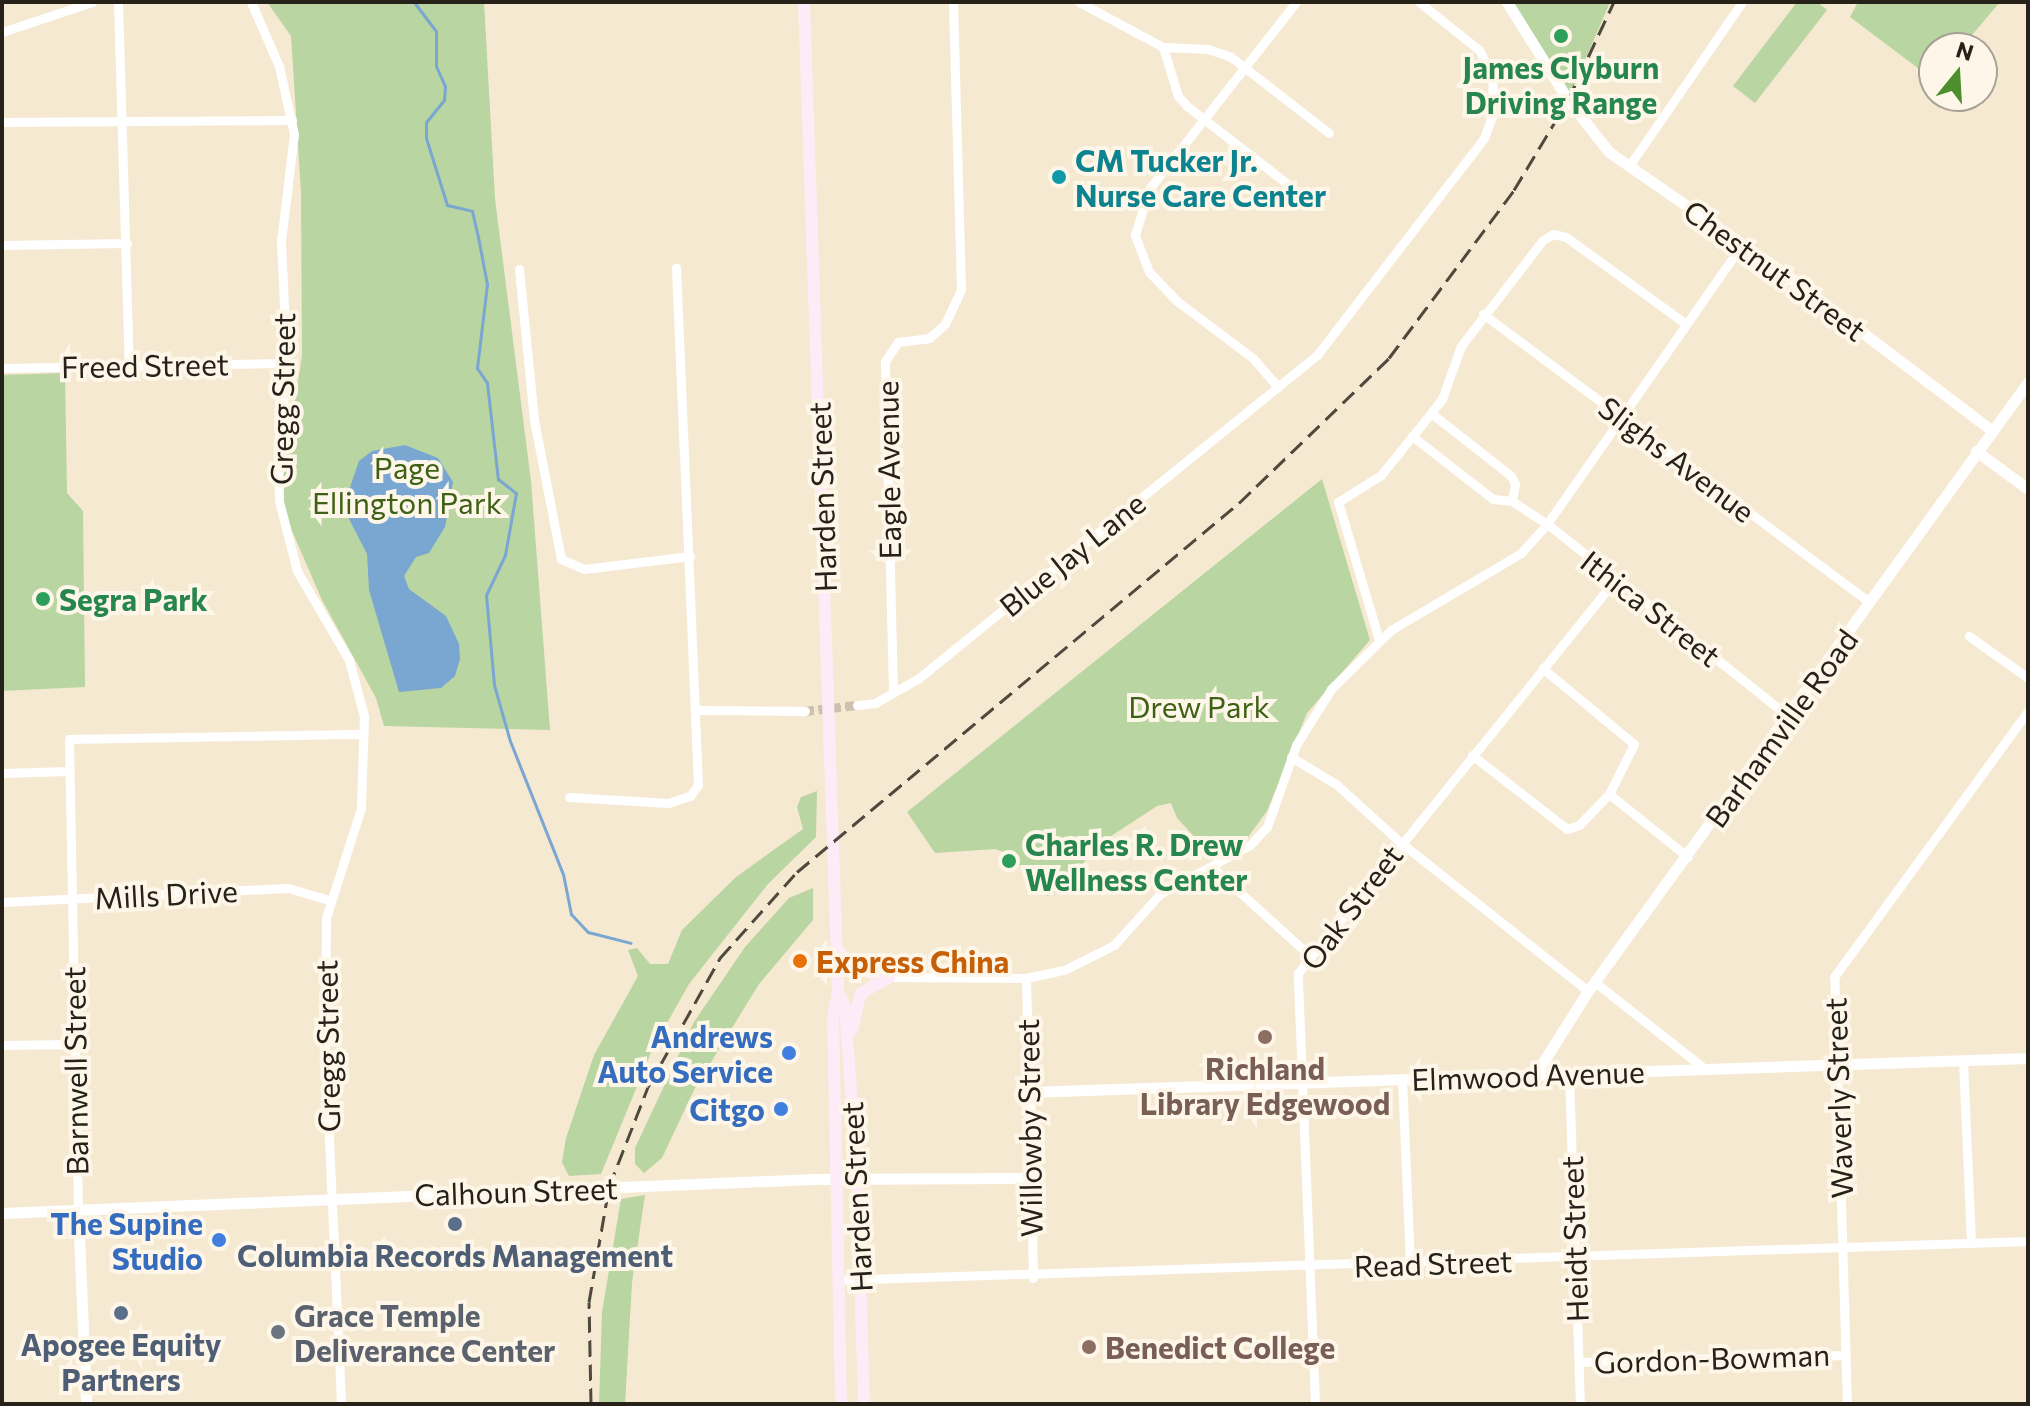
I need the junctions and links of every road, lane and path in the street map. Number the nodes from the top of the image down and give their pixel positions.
1 (92, 2) edge
2 (118, 2) edge
3 (251, 2) edge
4 (804, 2) edge
5 (953, 2) edge
6 (1079, 2) edge
7 (1296, 2) edge
8 (1419, 2) edge
9 (1507, 2) edge
10 (1742, 2) edge
11 (2, 32) edge
12 (1163, 47) junction
13 (1244, 67) junction
14 (1203, 119) junction
15 (292, 120) junction
16 (125, 121) junction
17 (2, 122) edge
18 (1329, 133) dead end
19 (1629, 166) junction
20 (1289, 185) dead end
21 (127, 243) junction
22 (1742, 244) junction
23 (2, 245) edge
24 (676, 267) dead end
25 (519, 269) dead end
26 (1483, 314) junction
27 (1686, 324) junction
28 (287, 363) junction
29 (129, 366) junction
30 (2, 368) edge
31 (2028, 382) edge
32 (1278, 387) junction
33 (1431, 413) junction
34 (1620, 417) junction
35 (1991, 430) junction
36 (1412, 436) junction
37 (1976, 451) junction
38 (2028, 489) edge
39 (1512, 501) junction
40 (1547, 524) junction
41 (690, 556) junction
42 (1615, 580) junction
43 (1870, 602) junction
44 (1969, 636) dead end
45 (1379, 640) junction
46 (1542, 668) junction
47 (2028, 678) edge
48 (893, 692) junction
49 (857, 705) tunnel mouth
50 (696, 710) junction
51 (805, 711) tunnel mouth
52 (2028, 711) edge
53 (1789, 717) junction
54 (364, 734) junction
55 (1472, 755) junction
56 (1291, 757) junction
57 (69, 771) junction
58 (2, 773) edge
59 (1609, 794) junction
60 (569, 797) dead end
61 (1400, 842) junction
62 (1688, 857) junction
63 (1212, 867) junction
64 (72, 899) junction
65 (329, 900) junction
66 (2, 902) edge
67 (837, 947) junction
68 (1309, 955) junction
69 (889, 977) junction
70 (1026, 978) junction
71 (1592, 987) junction
72 (838, 991) junction
73 (75, 1044) junction
74 (2, 1045) edge
75 (849, 1057) junction
76 (2028, 1058) edge
77 (1963, 1060) junction
78 (1837, 1064) junction
79 (1705, 1069) junction
80 (1569, 1074) junction
81 (1535, 1075) junction
82 (1402, 1079) junction
83 (1301, 1083) junction
84 (1029, 1092) junction
85 (857, 1178) junction
86 (1031, 1178) junction
87 (834, 1179) junction
88 (330, 1199) junction
89 (78, 1210) junction
90 (2, 1213) edge
91 (2028, 1241) edge
92 (1971, 1243) junction
93 (1844, 1248) junction
94 (1574, 1258) junction
95 (1410, 1264) junction
96 (1310, 1267) junction
97 (1033, 1278) junction
98 (837, 1280) junction
99 (861, 1281) junction
100 (1845, 1355) junction
101 (1579, 1362) junction
102 (86, 1404) edge
103 (341, 1404) edge
104 (841, 1404) edge
105 (864, 1404) edge
106 (1315, 1404) edge
107 (1580, 1404) edge
108 (1847, 1404) edge

1 - 11 street
2 - 16 street
3 - 15 street, Gregg Street
4 - 67 main road, Harden Street
5 - 48 street, Eagle Avenue
6 - 12 street
7 - 13 street
8 - 32 street, Blue Jay Lane
9 - 19 street, Chestnut Street
10 - 19 street
12 - 13 street
12 - 14 street
13 - 14 street
13 - 18 street
14 - 20 street
14 - 32 street
15 - 16 street
15 - 28 street, Gregg Street
16 - 17 street
16 - 21 street
19 - 22 street, Chestnut Street
21 - 23 street
21 - 29 street
22 - 27 street
22 - 35 street, Chestnut Street
24 - 41 street
25 - 41 street
26 - 27 street
26 - 33 street
26 - 34 street, Slighs Avenue
27 - 34 street
28 - 29 street, Freed Street
28 - 54 street, Gregg Street
29 - 30 street, Freed Street
31 - 35 street, Barhamville Road
32 - 48 street, Blue Jay Lane
33 - 36 street
33 - 39 street
34 - 40 street
34 - 43 street, Slighs Avenue
35 - 37 street, Barhamville Road
36 - 39 street, Ithica Street
36 - 45 street
37 - 38 street
37 - 43 street, Barhamville Road
39 - 40 street, Ithica Street
40 - 42 street, Ithica Street
40 - 45 street
41 - 50 street
42 - 46 street, Oak Street
42 - 53 street, Ithica Street
43 - 53 street, Barhamville Road
44 - 47 street
45 - 56 street
46 - 55 street, Oak Street
46 - 59 street
48 - 49 street, Blue Jay Lane
50 - 51 street
50 - 60 street
52 - 78 street, Waverly Street
53 - 62 street, Barhamville Road
54 - 57 street, Barnwell Street
54 - 65 street, Gregg Street
55 - 59 street
55 - 61 street, Oak Street
56 - 61 street
56 - 63 street
57 - 58 street
57 - 64 street, Barnwell Street
59 - 62 street
61 - 68 street, Oak Street
61 - 71 street
62 - 71 street, Barhamville Road
63 - 68 street
63 - 70 street
64 - 65 street, Mills Drive
64 - 66 street, Mills Drive
64 - 73 street, Barnwell Street
65 - 88 street, Gregg Street
67 - 69 main road
67 - 72 main road, Harden Street
68 - 83 street, Oak Street
69 - 70 street
69 - 75 main road
70 - 84 street, Willowby Street
71 - 79 street
71 - 81 street, Barhamville Road
72 - 75 main road, Harden Street
72 - 87 main road, Harden Street
73 - 74 street
73 - 89 street, Barnwell Street
75 - 85 main road, Harden Street
76 - 77 street, Elmwood Avenue
77 - 78 street, Elmwood Avenue
77 - 92 street
78 - 79 street, Elmwood Avenue
78 - 93 street, Waverly Street
79 - 80 street, Elmwood Avenue
80 - 81 street, Elmwood Avenue
80 - 94 street, Heidt Street
81 - 82 street, Elmwood Avenue
82 - 83 street, Elmwood Avenue
82 - 95 street
83 - 84 street, Elmwood Avenue
83 - 96 street, Oak Street
84 - 86 street, Willowby Street
85 - 86 street, Calhoun Street
85 - 87 street, Calhoun Street
85 - 99 main road, Harden Street
86 - 97 street, Willowby Street
87 - 88 street, Calhoun Street
87 - 98 main road, Harden Street
88 - 89 street, Calhoun Street
88 - 103 street, Gregg Street
89 - 90 street, Calhoun Street
89 - 102 street, Barnwell Street
91 - 92 street, Read Street
92 - 93 street, Read Street
93 - 94 street, Read Street
93 - 100 street, Waverly Street
94 - 95 street, Read Street
94 - 101 street, Heidt Street
95 - 96 street, Read Street
96 - 97 street, Read Street
96 - 106 street, Oak Street
97 - 99 street, Read Street
98 - 99 street, Read Street
98 - 104 main road, Harden Street
99 - 105 main road, Harden Street
100 - 101 street, Gordon-Bowman
100 - 108 street, Waverly Street
101 - 107 street, Heidt Street

